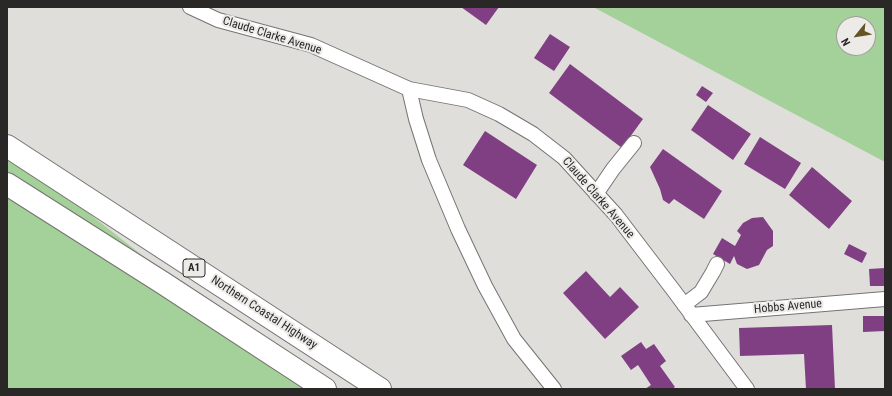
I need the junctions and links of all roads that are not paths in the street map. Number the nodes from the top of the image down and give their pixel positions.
1 (190, 7) edge
2 (409, 88) junction
3 (634, 143) dead end
4 (7, 146) edge
5 (7, 184) edge
6 (596, 194) junction
7 (717, 264) dead end
8 (885, 299) edge
9 (688, 310) junction
10 (324, 389) edge
11 (380, 389) edge
12 (554, 389) edge
13 (747, 389) edge

1 - 2 street, Claude Clarke Avenue
2 - 6 street, Claude Clarke Avenue
2 - 12 street
3 - 6 street
4 - 11 highway, Northern Coastal Highway / A1
5 - 10 highway, A1
6 - 9 street, Claude Clarke Avenue
7 - 9 street
8 - 9 street, Hobbs Avenue
9 - 13 street, Claude Clarke Avenue

